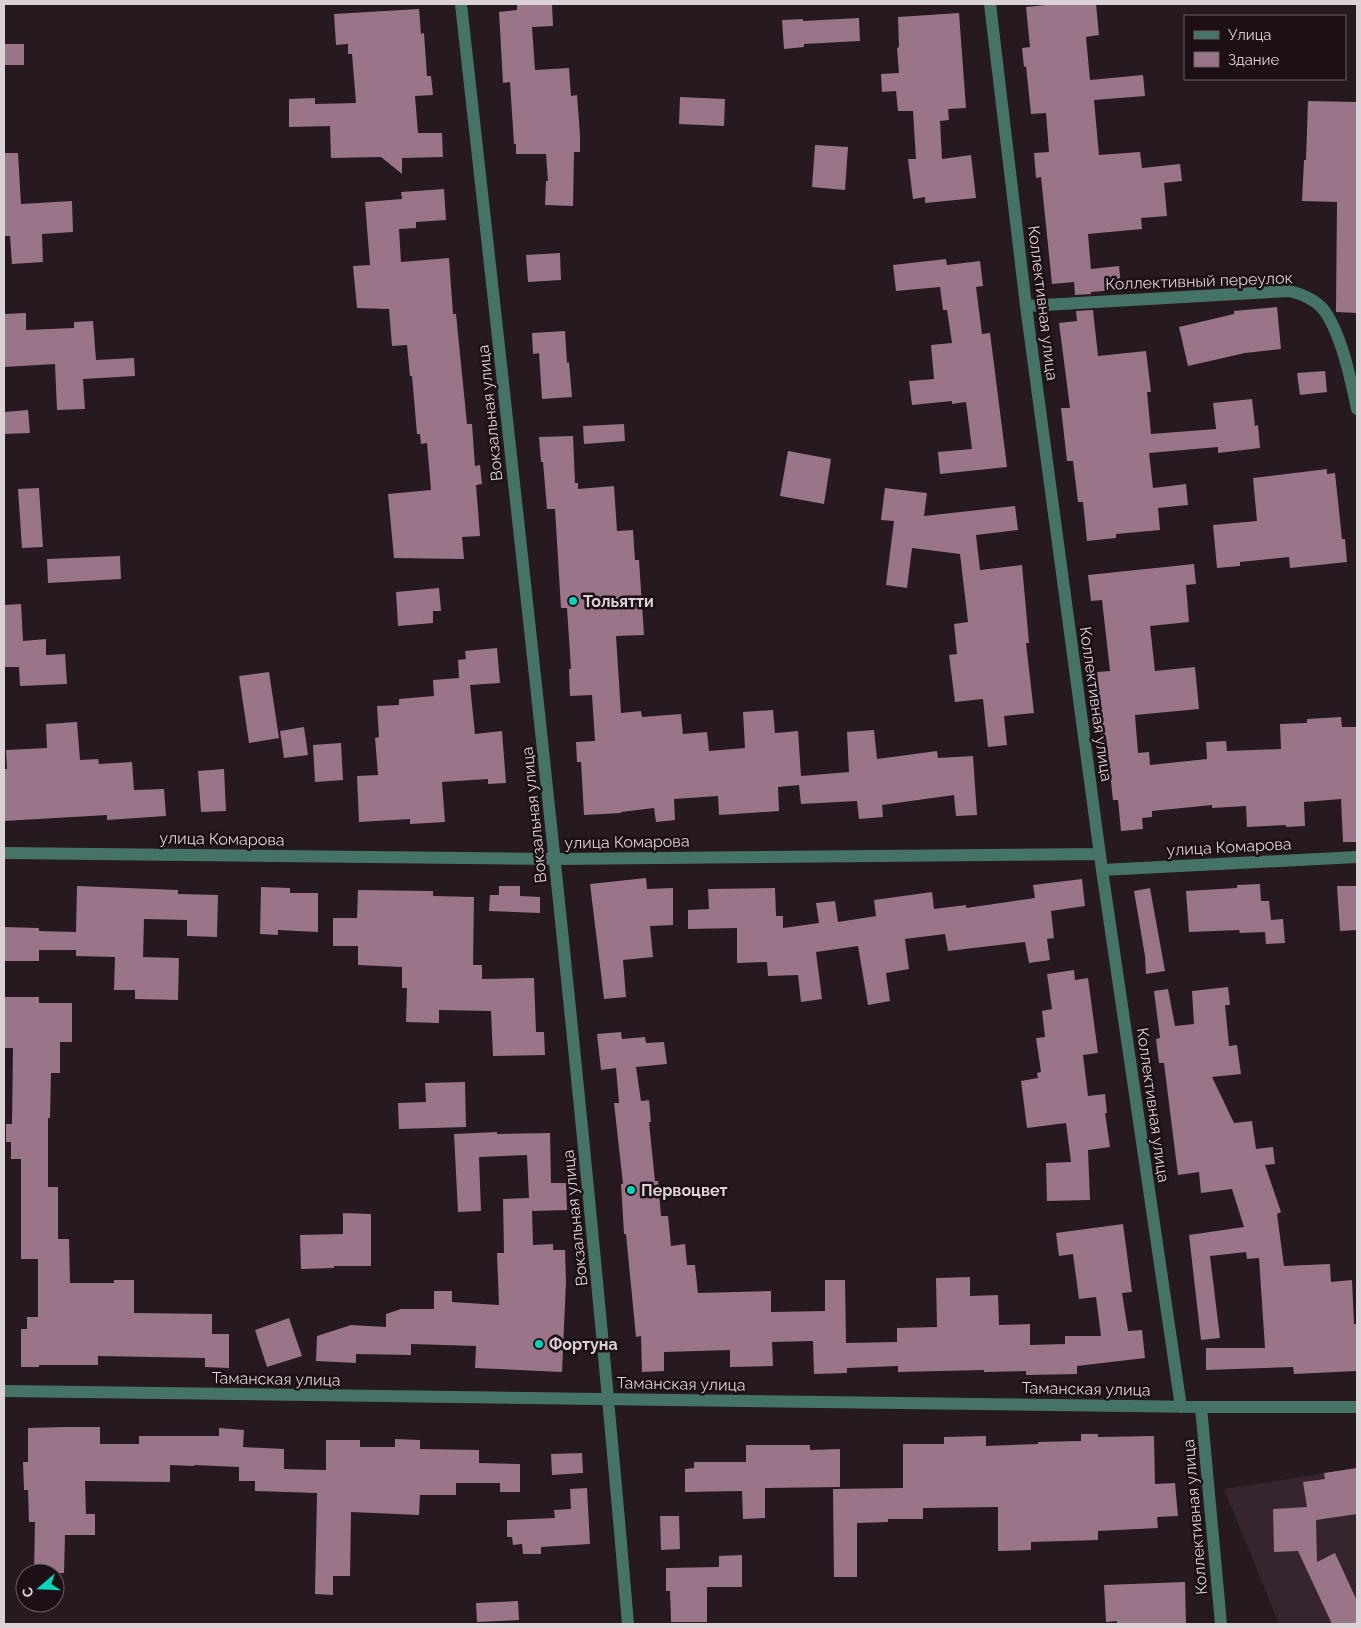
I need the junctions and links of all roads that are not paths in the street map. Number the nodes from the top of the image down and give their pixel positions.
1 (461, 4) edge
2 (990, 4) edge
3 (1026, 306) junction
4 (1357, 409) edge
5 (4, 853) edge
6 (1100, 854) junction
7 (1357, 857) edge
8 (555, 859) junction
9 (1102, 870) junction
10 (4, 1391) edge
11 (609, 1400) junction
12 (1181, 1407) junction
13 (1201, 1407) junction
14 (1357, 1407) edge
15 (628, 1624) edge
16 (1221, 1624) edge

1 - 8 street, Вокзальная улица
2 - 3 street, Коллективная улица
3 - 4 street, Коллективный переулок
3 - 6 street, Коллективная улица
5 - 8 street, улица Комарова
6 - 8 street, улица Комарова
6 - 9 street, Коллективная улица
7 - 9 street, улица Комарова
8 - 11 street, Вокзальная улица
9 - 12 street, Коллективная улица
10 - 11 street, Таманская улица
11 - 12 street, Таманская улица
11 - 15 street, Вокзальная улица
12 - 13 street, Таманская улица
13 - 14 street, Таманская улица
13 - 16 street, Коллективная улица

